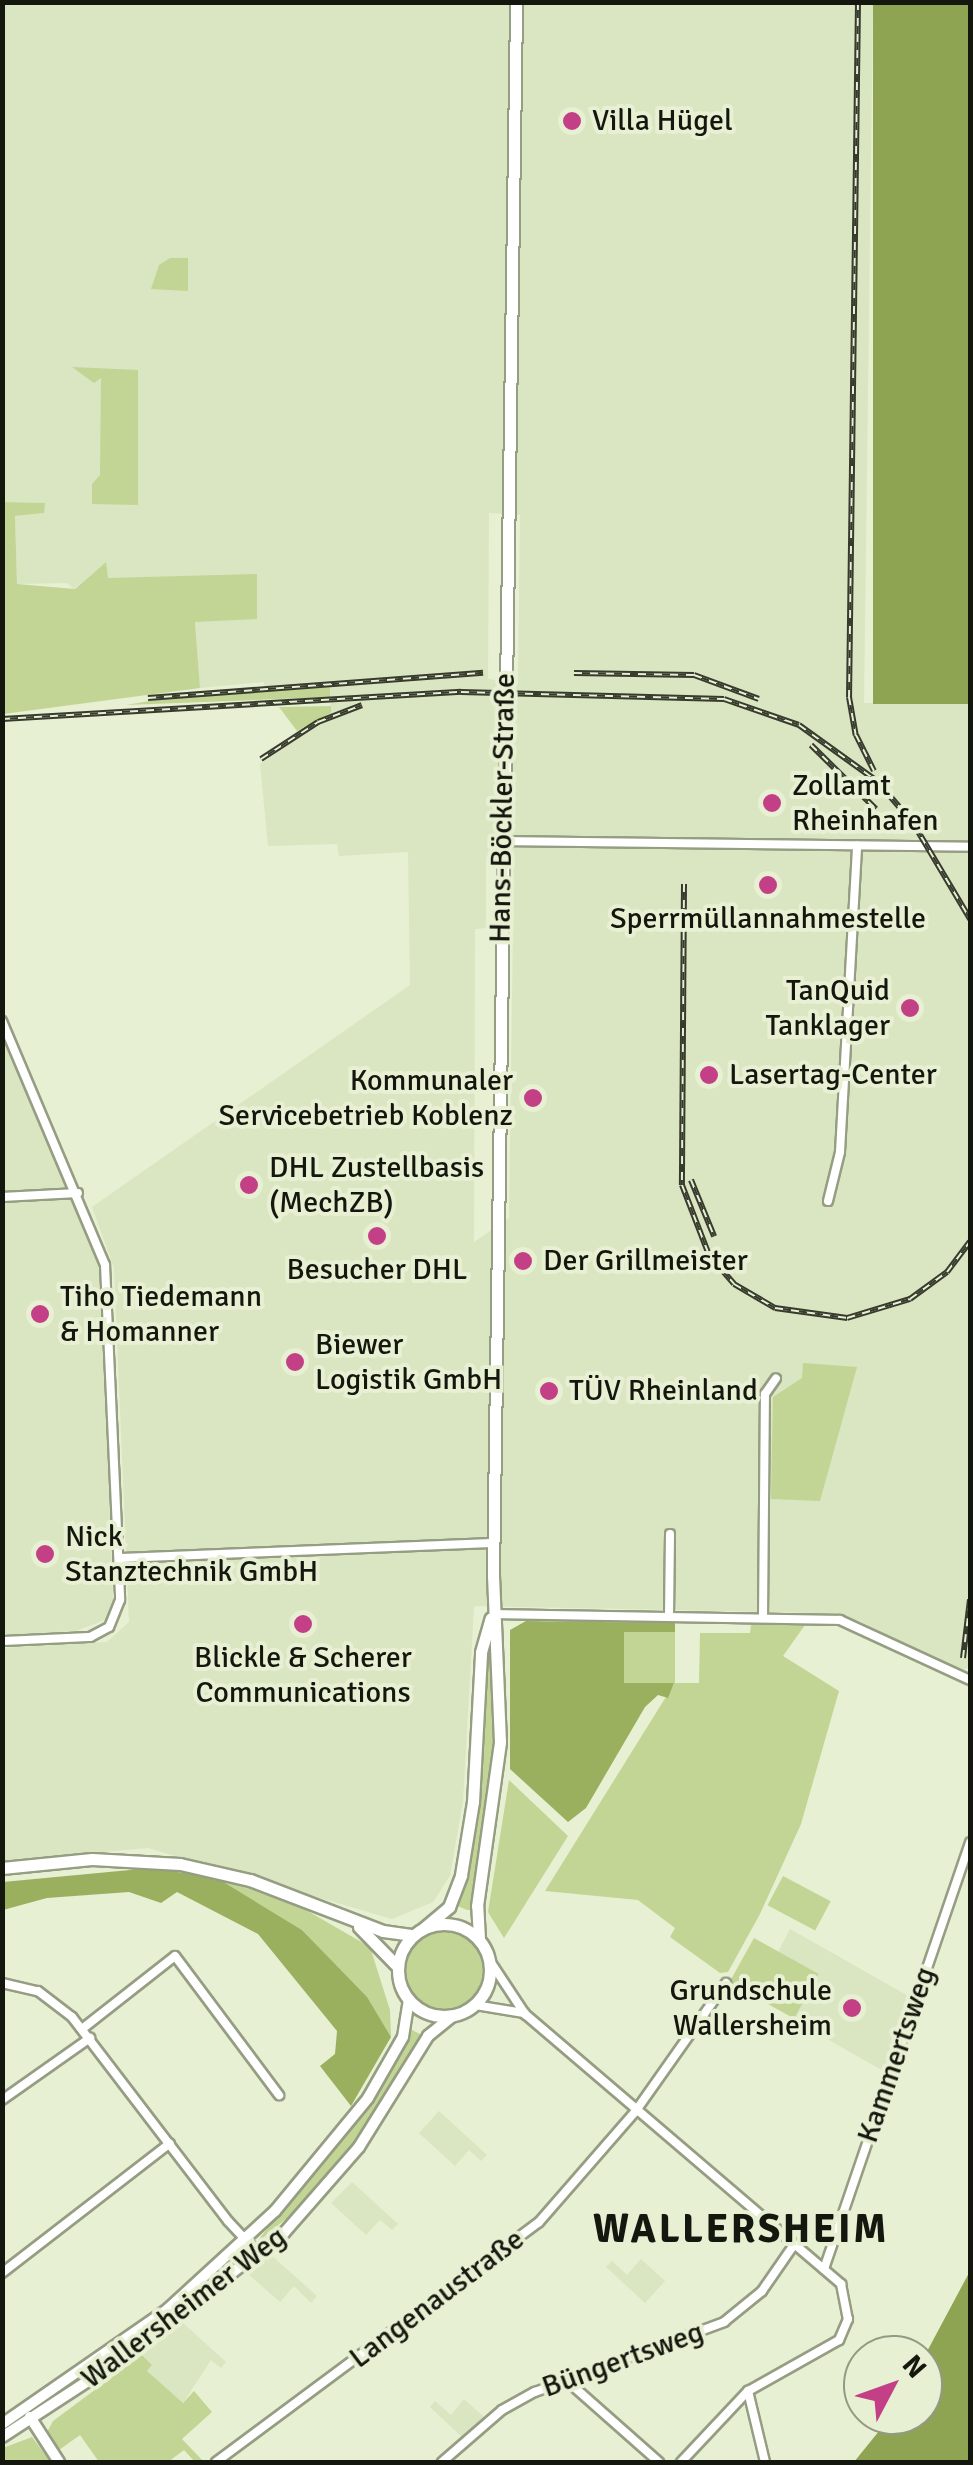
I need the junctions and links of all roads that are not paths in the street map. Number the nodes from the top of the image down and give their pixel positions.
1 (516, 2) edge
2 (503, 840) junction
3 (857, 846) junction
4 (970, 847) edge
5 (2, 1021) edge
6 (78, 1193) junction
7 (2, 1197) edge
8 (828, 1201) dead end
9 (776, 1378) dead end
10 (670, 1534) dead end
11 (494, 1543) junction
12 (119, 1558) junction
13 (493, 1614) junction
14 (669, 1616) junction
15 (763, 1617) junction
16 (2, 1641) edge
17 (970, 1680) edge
18 (970, 1842) edge
19 (2, 1868) edge
20 (348, 1918) junction
21 (418, 1932) junction
22 (479, 1940) junction
23 (490, 1961) junction
24 (398, 1967) junction
25 (2, 1982) edge
26 (726, 1984) dead end
27 (409, 2000) junction
28 (474, 2005) junction
29 (525, 2014) junction
30 (453, 2016) junction
31 (82, 2029) junction
32 (90, 2038) junction
33 (279, 2095) dead end
34 (2, 2100) edge
35 (635, 2112) junction
36 (170, 2144) junction
37 (246, 2241) junction
38 (794, 2246) junction
39 (262, 2249) junction
40 (824, 2269) junction
41 (2, 2273) edge
42 (566, 2380) junction
43 (748, 2391) junction
44 (30, 2415) junction
45 (2, 2424) edge
46 (2, 2437) edge
47 (59, 2462) edge
48 (216, 2462) edge
49 (442, 2462) edge
50 (659, 2462) edge
51 (680, 2462) edge
52 (765, 2462) edge

1 - 2 main road, Hans-Böckler-Straße
2 - 3 street
2 - 11 main road, Hans-Böckler-Straße
3 - 4 street
3 - 8 street
5 - 6 street
6 - 7 street
6 - 12 street
9 - 15 street
10 - 14 street
11 - 12 street
11 - 13 main road, Hans-Böckler-Straße
12 - 16 street
13 - 14 street
13 - 21 main road, Hans-Böckler-Straße
13 - 22 main road, Hans-Böckler-Straße
14 - 15 street
15 - 17 street
18 - 40 street, Kammertsweg
19 - 20 main road
20 - 21 main road
20 - 24 main road
21 - 22 main road
21 - 24 main road
22 - 23 main road
23 - 28 main road
23 - 29 street
24 - 27 main road
25 - 31 street
26 - 35 street, Langenaustraße
27 - 30 main road
27 - 37 street, Wallersheimer Weg
28 - 29 street
28 - 30 main road, Wallersheimer Weg
29 - 35 street
30 - 39 street, Wallersheimer Weg
31 - 32 street
31 - 33 street
32 - 34 street
32 - 36 street
35 - 38 street
35 - 48 street, Langenaustraße
36 - 37 street
36 - 41 street
37 - 39 street
37 - 44 street, Wallersheimer Weg
38 - 40 street
38 - 42 street, Büngertsweg
39 - 44 street, Wallersheimer Weg
40 - 43 street
42 - 49 street, Büngertsweg
42 - 50 street
43 - 51 street
43 - 52 street
44 - 45 street, Wallersheimer Weg
44 - 46 street, Wallersheimer Weg
44 - 47 street

